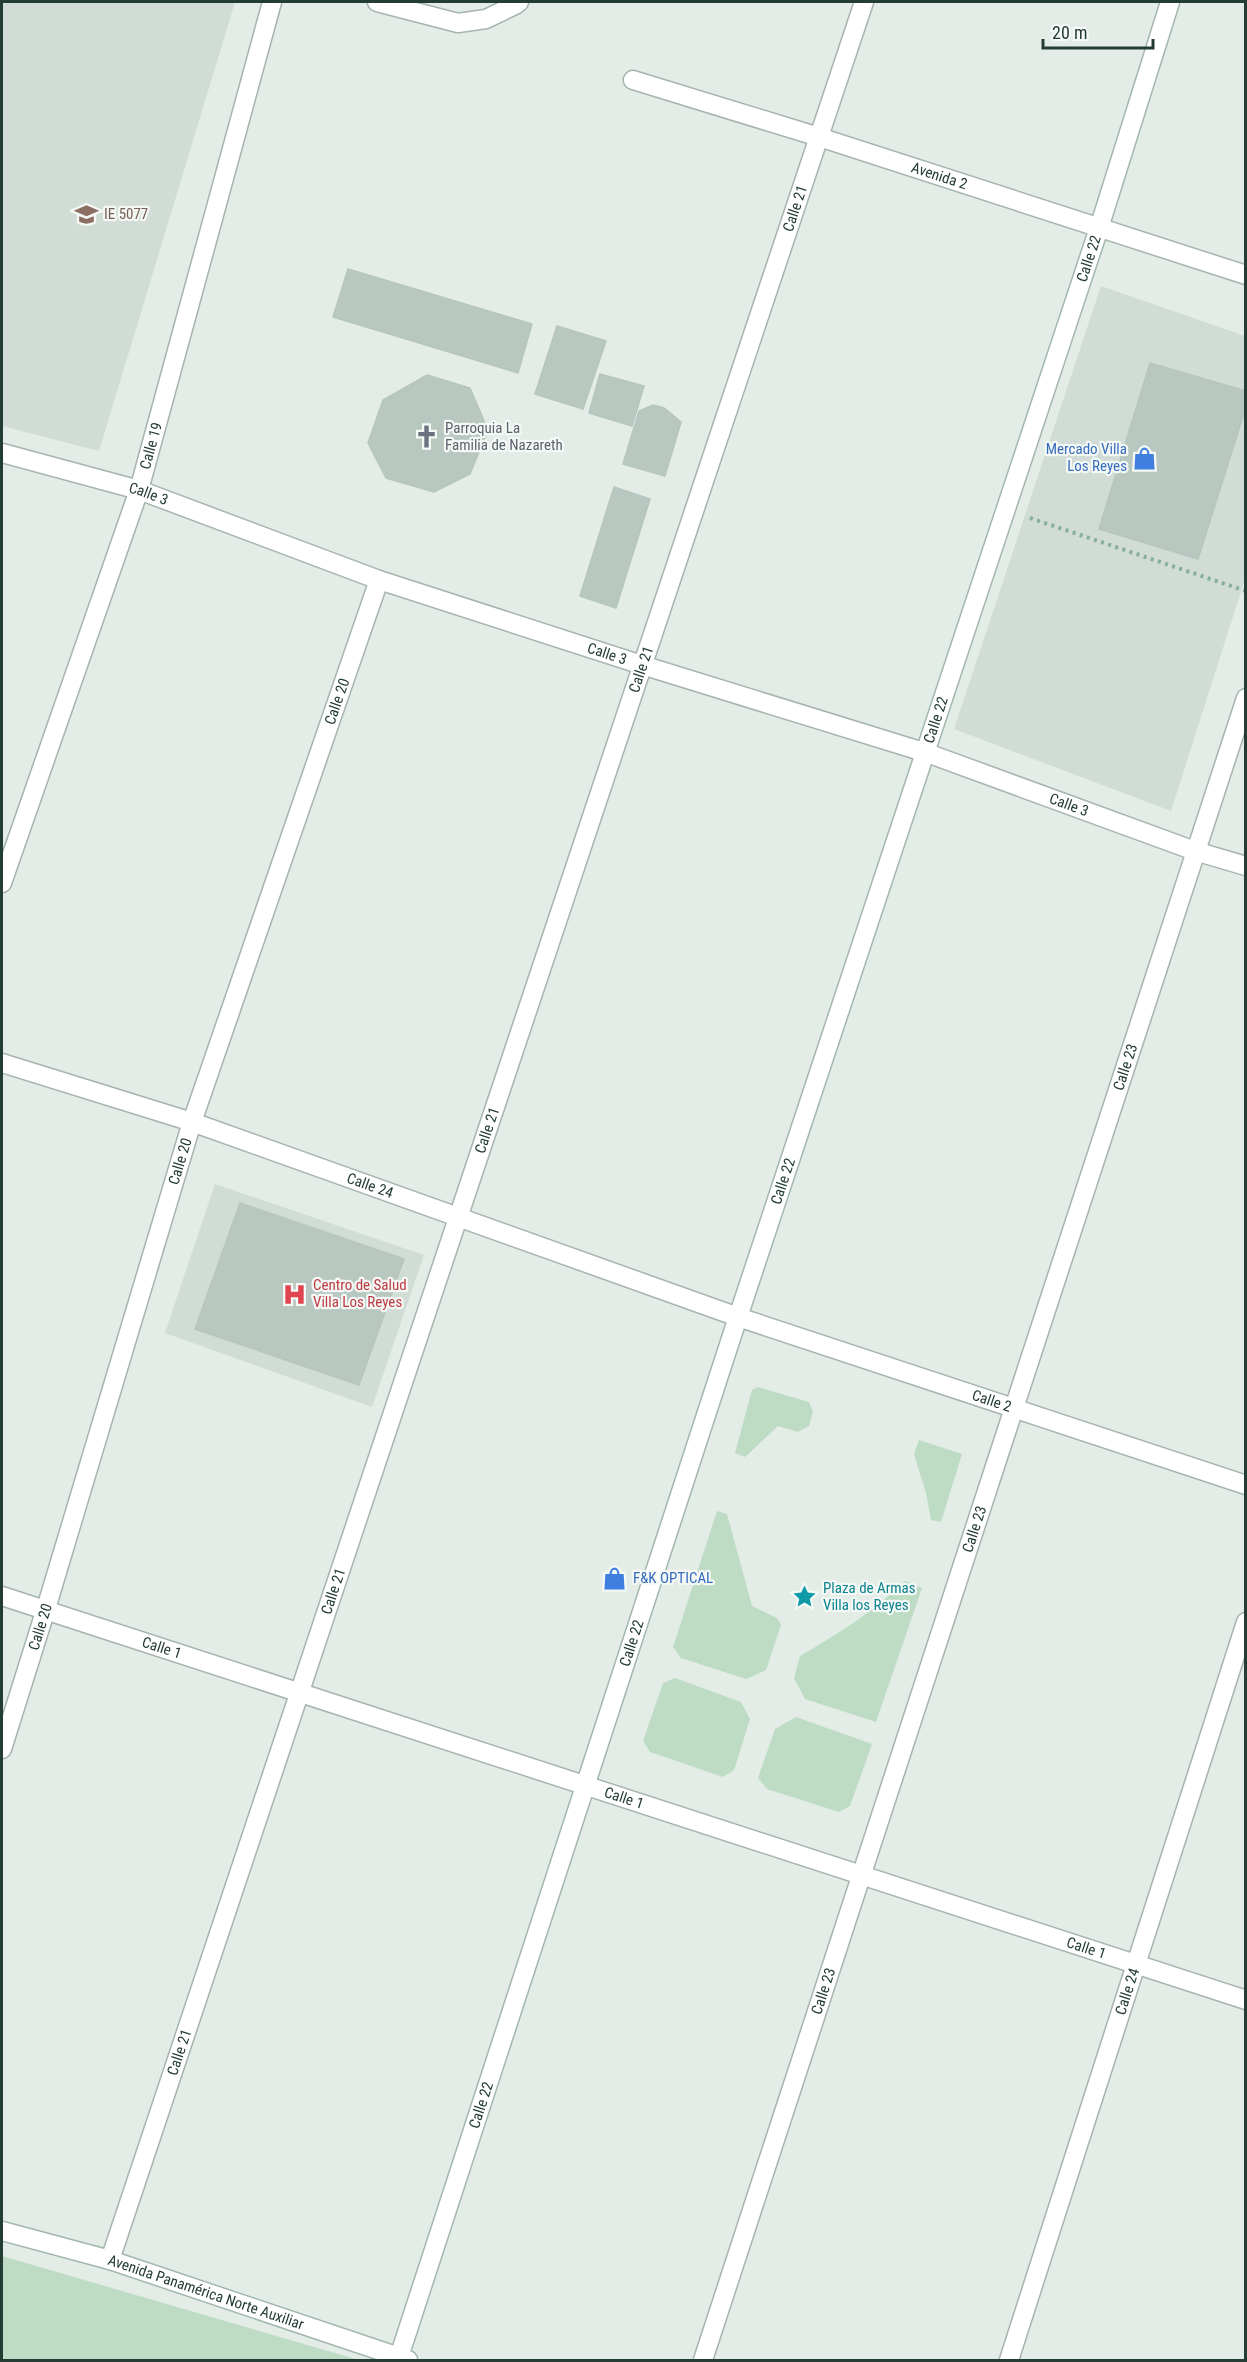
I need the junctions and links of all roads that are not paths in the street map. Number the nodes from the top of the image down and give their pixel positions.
1 (272, 2) edge
2 (377, 2) edge
3 (519, 2) edge
4 (864, 2) edge
5 (1170, 2) edge
6 (633, 80) dead end
7 (819, 137) junction
8 (1100, 228) junction
9 (1245, 275) edge
10 (2, 453) edge
11 (139, 490) junction
12 (379, 580) junction
13 (642, 666) junction
14 (1245, 698) edge
15 (927, 753) junction
16 (1195, 851) junction
17 (1245, 866) edge
18 (2, 883) edge
19 (2, 1063) edge
20 (192, 1122) junction
21 (458, 1217) junction
22 (738, 1317) junction
23 (1014, 1408) junction
24 (1245, 1485) edge
25 (2, 1596) edge
26 (45, 1612) junction
27 (1245, 1622) edge
28 (299, 1694) junction
29 (2, 1749) edge
30 (585, 1787) junction
31 (861, 1876) junction
32 (1136, 1964) junction
33 (1245, 2000) edge
34 (2, 2232) edge
35 (110, 2260) junction
36 (402, 2359) edge
37 (703, 2361) edge
38 (1009, 2361) edge

1 - 11 street, Calle 19
2 - 3 street
4 - 7 street, Calle 21
5 - 8 street, Calle 22
6 - 7 street, Avenida 2
7 - 8 street, Avenida 2
7 - 13 street, Calle 21
8 - 9 street, Avenida 2
8 - 15 street, Calle 22
10 - 11 street, Calle 3
11 - 12 street, Calle 3
11 - 18 street, Calle 19
12 - 13 street, Calle 3
12 - 20 street, Calle 20
13 - 15 street, Calle 3
13 - 21 street, Calle 21
14 - 16 street, Calle 23
15 - 16 street, Calle 3
15 - 22 street, Calle 22
16 - 17 street, Calle 3
16 - 23 street, Calle 23
19 - 20 street, Calle 24
20 - 21 street, Calle 24
20 - 26 street, Calle 20
21 - 22 street, Calle 24
21 - 28 street, Calle 21
22 - 23 street, Calle 2
22 - 30 street, Calle 22
23 - 24 street, Calle 2
23 - 31 street, Calle 23
25 - 26 street, Calle 1
26 - 28 street, Calle 1
26 - 29 street, Calle 20
27 - 32 street, Calle 24
28 - 30 street, Calle 1
28 - 35 street, Calle 21
30 - 31 street, Calle 1
30 - 36 street, Calle 22
31 - 32 street, Calle 1
31 - 37 street, Calle 23
32 - 33 street, Calle 1
32 - 38 street, Calle 24
34 - 35 street, Avenida Panamérica Norte Auxiliar
35 - 36 street, Avenida Panamérica Norte Auxiliar

